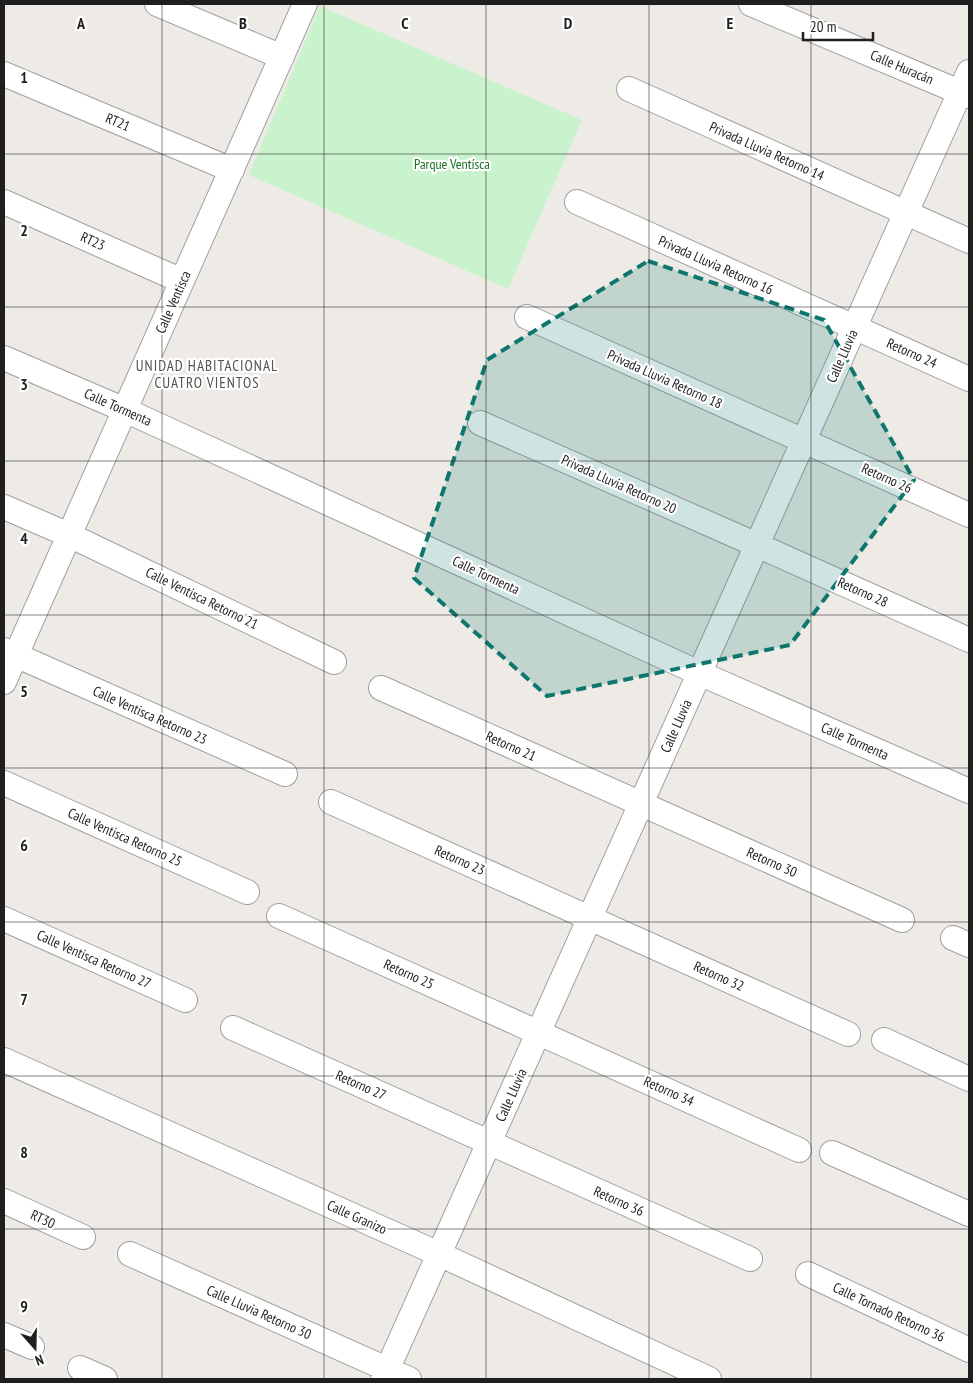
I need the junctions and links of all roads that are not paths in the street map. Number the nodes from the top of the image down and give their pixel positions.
1 (157, 4) edge
2 (305, 4) edge
3 (751, 4) edge
4 (282, 57) junction
5 (4, 74) edge
6 (966, 87) edge
7 (629, 89) dead end
8 (232, 170) junction
9 (4, 202) edge
10 (577, 202) dead end
11 (906, 212) junction
12 (969, 241) edge
13 (182, 281) junction
14 (527, 317) dead end
15 (855, 327) junction
16 (4, 358) edge
17 (969, 379) edge
18 (125, 410) junction
19 (480, 423) dead end
20 (804, 441) junction
21 (4, 507) edge
22 (969, 515) edge
23 (69, 534) junction
24 (757, 544) junction
25 (969, 640) edge
26 (10, 653) edge
27 (334, 662) dead end
28 (699, 673) junction
29 (4, 682) edge
30 (381, 688) dead end
31 (285, 774) dead end
32 (4, 783) edge
33 (969, 791) edge
34 (331, 802) dead end
35 (641, 804) junction
36 (247, 892) dead end
37 (279, 916) dead end
38 (4, 918) edge
39 (590, 918) junction
40 (902, 920) dead end
41 (185, 1000) dead end
42 (233, 1028) dead end
43 (538, 1032) junction
44 (848, 1034) dead end
45 (884, 1040) dead end
46 (4, 1060) edge
47 (969, 1079) edge
48 (490, 1142) junction
49 (799, 1150) dead end
50 (832, 1154) dead end
51 (4, 1201) edge
52 (969, 1214) edge
53 (83, 1237) dead end
54 (130, 1254) dead end
55 (439, 1254) junction
56 (750, 1259) dead end
57 (808, 1274) dead end
58 (4, 1335) edge
59 (32, 1347) dead end
60 (969, 1350) edge
61 (80, 1368) dead end
62 (385, 1374) edge
63 (105, 1379) edge
64 (410, 1379) edge
65 (709, 1379) edge

1 - 4 street
2 - 4 street, Calle Ventisca
3 - 6 street, Calle Huracán
4 - 8 street, Calle Ventisca
5 - 8 street, RT21
6 - 11 street, Calle Lluvia
7 - 11 street, Privada Lluvia Retorno 14
8 - 13 street, Calle Ventisca
9 - 13 street, RT23
10 - 15 street, Privada Lluvia Retorno 16
11 - 12 street, Privada Lluvia Retorno 14
11 - 15 street, Calle Lluvia
13 - 18 street, Calle Ventisca
14 - 20 street, Privada Lluvia Retorno 18
15 - 17 street, Retorno 24
15 - 20 street, Calle Lluvia
16 - 18 street, Calle Tormenta
18 - 23 street, Calle Ventisca
18 - 28 street, Calle Tormenta
19 - 24 street, Privada Lluvia Retorno 20
20 - 22 street, Retorno 26
20 - 24 street, Calle Lluvia
21 - 23 street
23 - 26 street, Calle Ventisca
23 - 27 street, Calle Ventisca Retorno 21
24 - 25 street, Retorno 28
24 - 28 street, Calle Lluvia
26 - 29 street, Calle Ventisca
26 - 31 street, Calle Ventisca Retorno 23
28 - 33 street, Calle Tormenta
28 - 35 street, Calle Lluvia
30 - 35 street, Retorno 21
32 - 36 street, Calle Ventisca Retorno 25
34 - 39 street, Retorno 23
35 - 39 street, Calle Lluvia
35 - 40 street, Retorno 30
37 - 43 street, Retorno 25
38 - 41 street, Calle Ventisca Retorno 27
39 - 43 street, Calle Lluvia
39 - 44 street, Retorno 32
42 - 48 street, Retorno 27
43 - 48 street, Calle Lluvia
43 - 49 street, Retorno 34
45 - 47 street
46 - 55 street, Calle Granizo
48 - 55 street, Calle Lluvia
48 - 56 street, Retorno 36
50 - 52 street
51 - 53 street, RT30
54 - 62 street, Calle Lluvia Retorno 30
55 - 62 street, Calle Lluvia
55 - 65 street, Calle Granizo
57 - 60 street, Calle Tornado Retorno 36
58 - 59 street
61 - 63 street
62 - 64 street, Calle Lluvia Retorno 30

